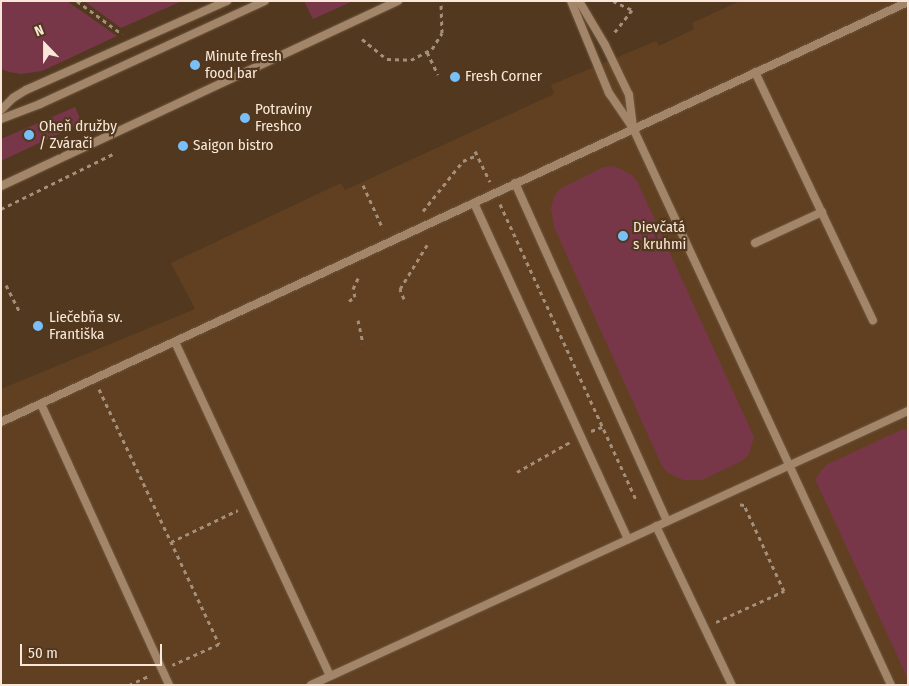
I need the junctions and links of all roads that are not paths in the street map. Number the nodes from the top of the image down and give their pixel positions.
1 (227, 1) edge
2 (266, 1) edge
3 (398, 1) edge
4 (571, 1) edge
5 (579, 1) edge
6 (908, 2) edge
7 (755, 72) junction
8 (1, 110) edge
9 (1, 119) edge
10 (633, 128) junction
11 (516, 184) junction
12 (1, 186) edge
13 (474, 203) junction
14 (822, 212) junction
15 (755, 243) dead end
16 (873, 320) dead end
17 (175, 342) junction
18 (41, 404) junction
19 (908, 411) edge
20 (1, 422) edge
21 (789, 465) junction
22 (667, 521) junction
23 (656, 526) junction
24 (628, 539) junction
25 (330, 676) junction
26 (169, 685) edge
27 (312, 685) edge
28 (732, 685) edge
29 (891, 685) edge

1 - 8 lane
2 - 9 lane
3 - 12 lane
4 - 10 lane
5 - 10 lane
6 - 7 lane
7 - 10 lane
7 - 14 lane
10 - 11 lane
10 - 21 lane
11 - 13 lane
11 - 22 lane
13 - 17 lane
13 - 24 lane
14 - 15 lane
14 - 16 lane
17 - 18 lane
17 - 25 lane
18 - 20 lane
18 - 26 lane
19 - 21 lane
21 - 22 lane
21 - 29 lane
22 - 23 lane
23 - 24 lane
23 - 28 lane
24 - 25 lane
25 - 27 lane

